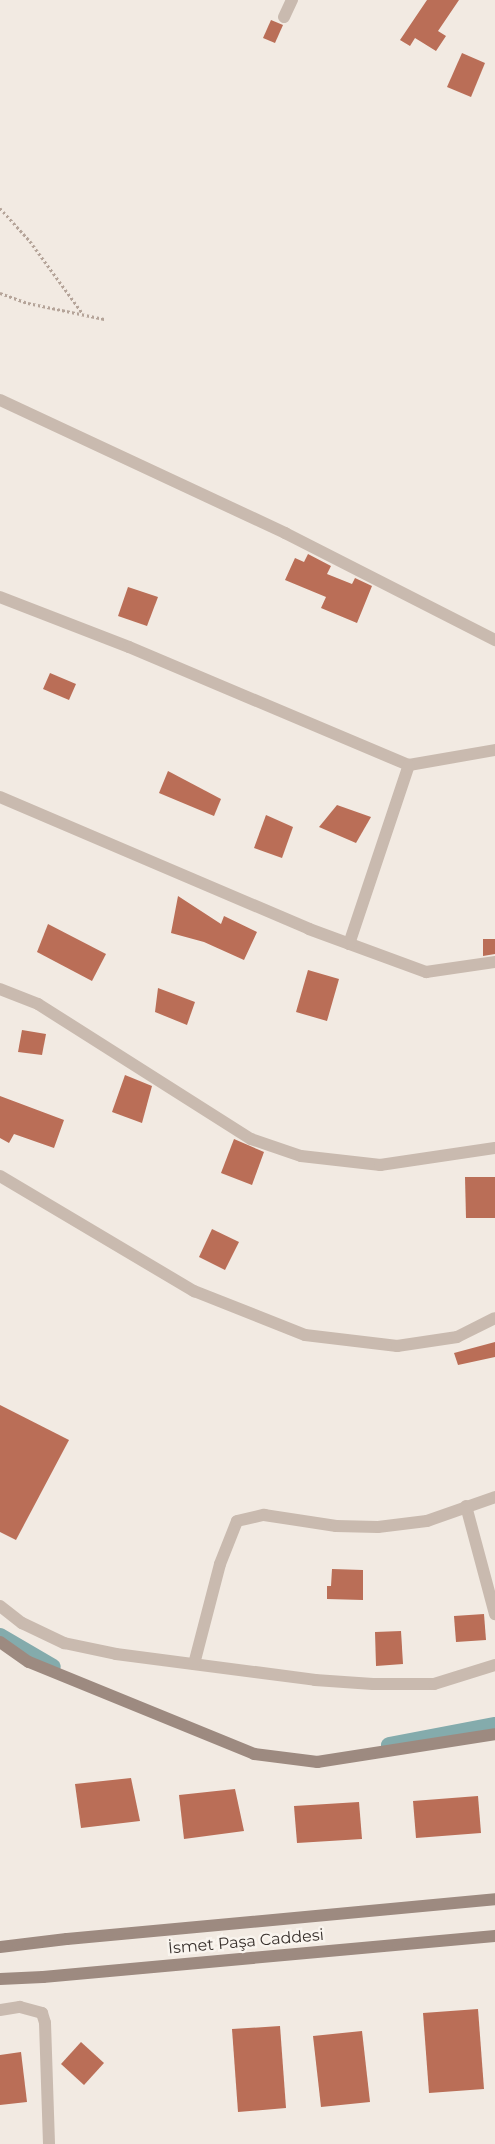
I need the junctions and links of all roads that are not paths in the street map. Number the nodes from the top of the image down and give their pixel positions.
1 (292, 0) edge
2 (284, 17) dead end
3 (0, 400) edge
4 (0, 597) edge
5 (495, 640) edge
6 (495, 750) edge
7 (409, 766) junction
8 (0, 797) edge
9 (349, 944) junction
10 (495, 962) edge
11 (0, 988) edge
12 (495, 1148) edge
13 (0, 1176) edge
14 (495, 1318) edge
15 (495, 1497) edge
16 (466, 1506) junction
17 (0, 1606) edge
18 (495, 1614) edge
19 (0, 1642) edge
20 (194, 1664) junction
21 (495, 1665) edge
22 (495, 1734) edge
23 (495, 1900) edge
24 (495, 1936) edge
25 (0, 1947) edge
26 (0, 1979) edge
27 (0, 2010) edge
28 (49, 2144) edge

1 - 2 street
3 - 5 street
4 - 7 street
6 - 7 street
7 - 9 street
8 - 9 street
9 - 10 street
11 - 12 street
13 - 14 street
15 - 16 street
16 - 18 street
16 - 20 street
17 - 20 street
19 - 22 main road
20 - 21 street
23 - 25 main road
24 - 26 main road, İsmet Paşa Caddesi
27 - 28 street

